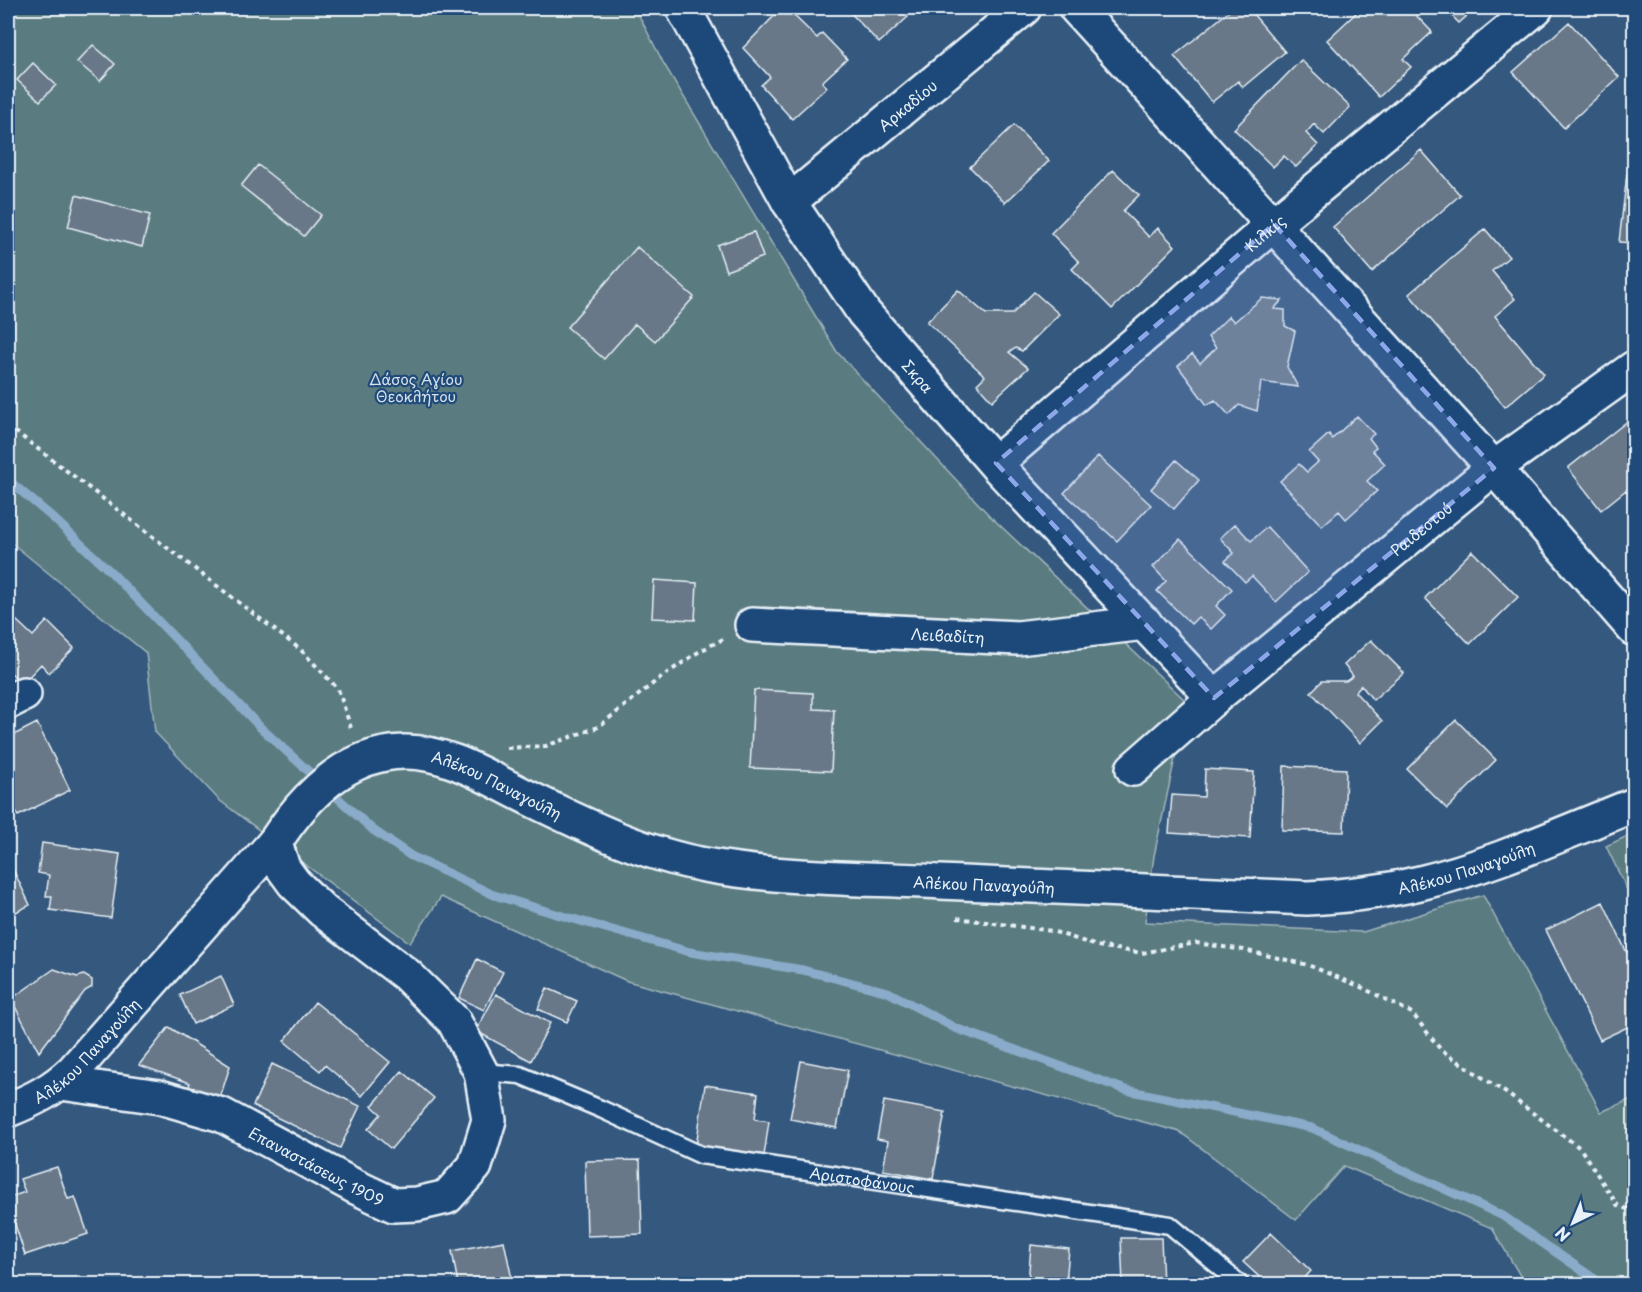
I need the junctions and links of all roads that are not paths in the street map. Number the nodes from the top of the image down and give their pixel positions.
1 (682, 8) edge
2 (1024, 8) edge
3 (1076, 8) edge
4 (1536, 8) edge
5 (789, 202) junction
6 (1274, 224) junction
7 (1635, 368) edge
8 (996, 463) junction
9 (1494, 468) junction
10 (1145, 623) junction
11 (752, 625) road end
12 (1635, 629) edge
13 (1214, 698) junction
14 (1133, 769) dead end
15 (1635, 805) edge
16 (275, 842) junction
17 (481, 1072) junction
18 (61, 1083) junction
19 (8, 1110) edge
20 (1240, 1284) edge

1 - 5 street, Σκρα
2 - 5 street, Αρκαδίου
3 - 6 street
4 - 6 street, Κιλκίς
5 - 8 street, Σκρα
6 - 8 street, Κιλκίς
6 - 9 street
7 - 9 street, Ραιδεστού
8 - 10 street, Σκρα
9 - 12 street
9 - 13 street, Ραιδεστού
10 - 11 street, Λειβαδίτη
10 - 13 street, Σκρα
13 - 14 street, Ραιδεστού
15 - 16 street, Αλέκου Παναγούλη
16 - 17 street, Επαναστάσεως 1909
16 - 18 street, Αλέκου Παναγούλη
17 - 18 street, Επαναστάσεως 1909
17 - 20 lane, Αριστοφάνους
18 - 19 street, Αλέκου Παναγούλη

